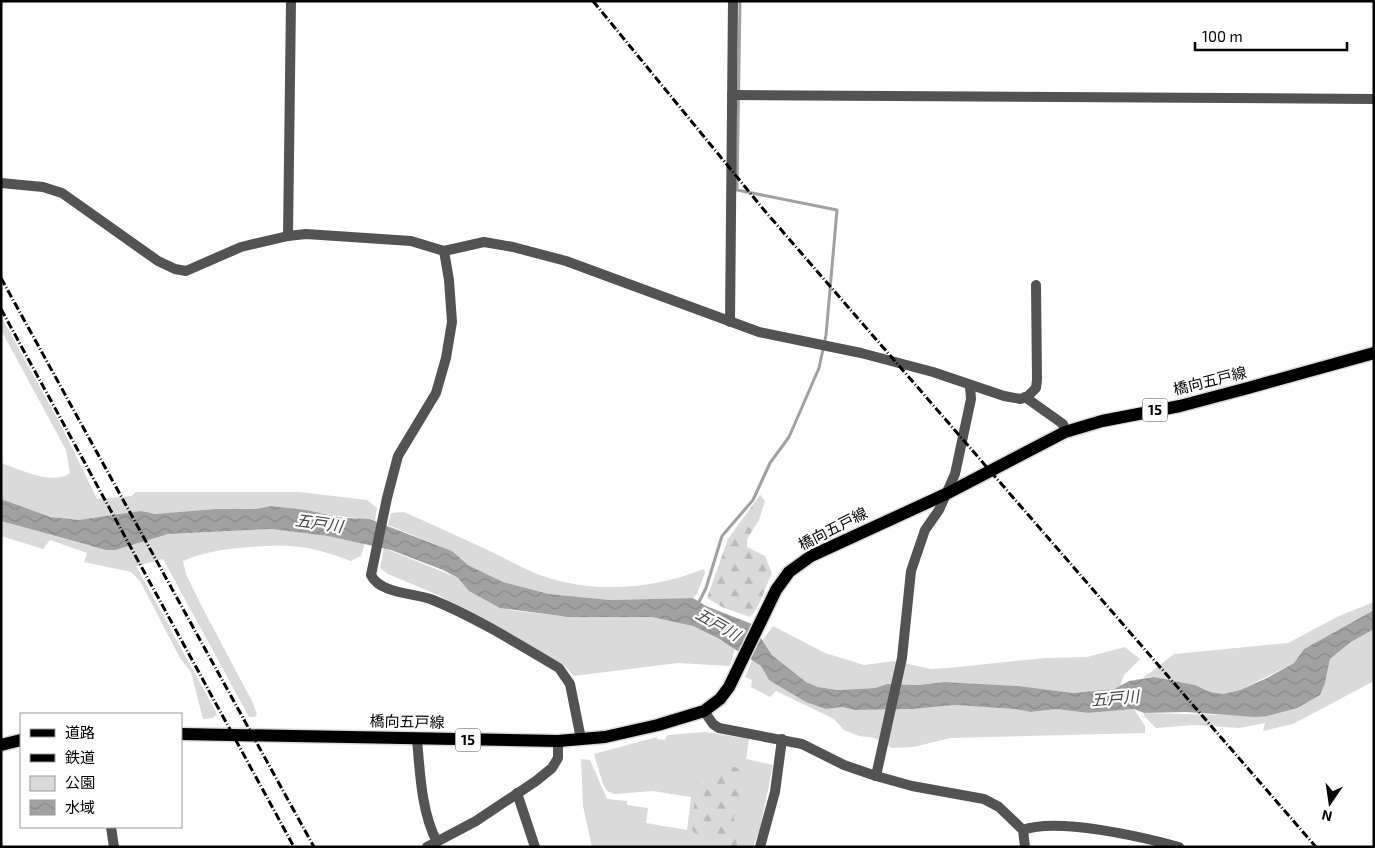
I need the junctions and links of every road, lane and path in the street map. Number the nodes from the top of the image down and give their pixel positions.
1 (291, 1) edge
2 (733, 1) edge
3 (732, 95) junction
4 (1374, 99) edge
5 (2, 183) edge
6 (288, 236) junction
7 (444, 251) junction
8 (1036, 285) dead end
9 (730, 322) junction
10 (1374, 354) edge
11 (970, 386) junction
12 (1024, 397) junction
13 (1065, 432) junction
14 (946, 494) junction
15 (704, 711) junction
16 (182, 734) edge
17 (417, 739) junction
18 (581, 739) junction
19 (782, 739) junction
20 (20, 740) edge
21 (558, 741) junction
22 (1, 744) edge
23 (876, 776) junction
24 (517, 793) junction
25 (112, 828) edge
26 (1023, 830) junction
27 (432, 844) edge
28 (114, 847) edge
29 (535, 847) edge
30 (760, 847) edge
31 (1025, 847) edge
32 (1178, 847) edge

1 - 6 street
2 - 3 street
3 - 4 street
3 - 9 street
5 - 6 street
6 - 7 street
7 - 9 street
7 - 18 street
8 - 12 street
9 - 11 street
10 - 13 main road, 橋向五戸線 / 15
11 - 12 street
11 - 14 street
12 - 13 street
13 - 14 main road, 橋向五戸線 / 15
14 - 15 main road, 橋向五戸線 / 15
14 - 23 street
15 - 18 main road, 橋向五戸線 / 15
15 - 19 street
16 - 17 main road, 橋向五戸線 / 15
17 - 21 main road, 橋向五戸線 / 15
17 - 27 street
18 - 21 main road, 橋向五戸線 / 15
19 - 23 street
19 - 30 street
20 - 22 main road
21 - 24 street
23 - 26 street
24 - 27 street
24 - 29 street
25 - 28 street
26 - 31 street
26 - 32 street

